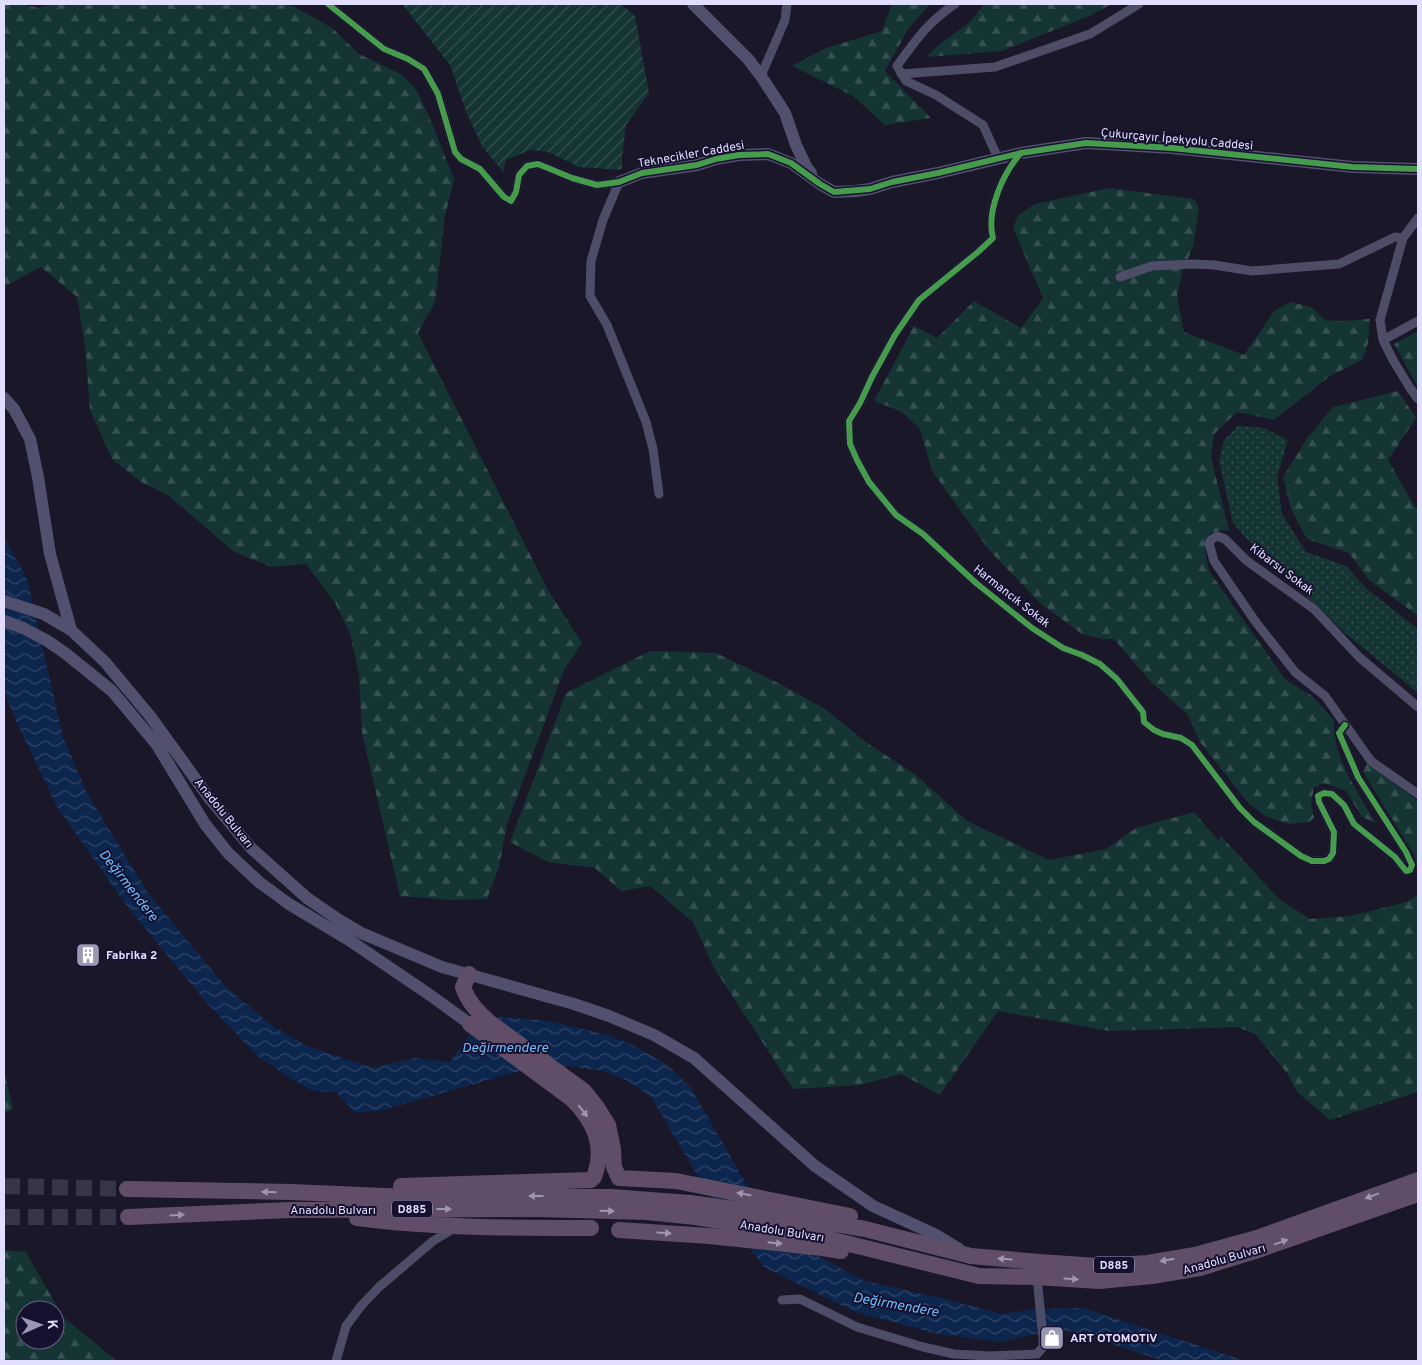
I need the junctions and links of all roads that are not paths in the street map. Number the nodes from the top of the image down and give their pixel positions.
1 (328, 4) edge
2 (693, 4) edge
3 (787, 4) edge
4 (955, 4) edge
5 (1139, 4) edge
6 (900, 74) junction
7 (761, 76) junction
8 (1021, 153) junction
9 (998, 158) junction
10 (1418, 170) edge
11 (619, 182) junction
12 (820, 184) junction
13 (1418, 218) edge
14 (1403, 238) junction
15 (1120, 277) dead end
16 (1418, 321) edge
17 (1383, 340) junction
18 (4, 398) edge
19 (1418, 399) edge
20 (659, 494) dead end
21 (4, 602) edge
22 (4, 621) edge
23 (70, 630) junction
24 (1418, 707) edge
25 (1345, 725) junction
26 (1418, 794) edge
27 (469, 974) junction
28 (468, 1017) junction
29 (1418, 1180) edge
30 (590, 1181) junction
31 (625, 1183) junction
32 (127, 1189) tunnel mouth
33 (291, 1192) junction
34 (1418, 1194) edge
35 (290, 1210) junction
36 (692, 1210) junction
37 (128, 1217) tunnel mouth
38 (587, 1225) junction
39 (623, 1227) junction
40 (508, 1228) junction
41 (820, 1242) junction
42 (970, 1256) junction
43 (1037, 1277) junction
44 (782, 1300) dead end
45 (1037, 1354) junction
46 (336, 1361) edge
47 (1044, 1361) edge

1 - 11 street
2 - 7 street
3 - 7 street
4 - 6 street
5 - 6 street
6 - 9 street
7 - 12 street
8 - 9 street, Çukurçayır İpekyolu Caddesi
8 - 10 street, Çukurçayır İpekyolu Caddesi
8 - 25 street, Harmancık Sokak
9 - 12 street, Çukurçayır İpekyolu Caddesi
11 - 12 street, Teknecikler Caddesi
11 - 20 street
13 - 14 street
14 - 15 street
14 - 17 street
16 - 17 street
17 - 19 street
18 - 23 street
21 - 23 street, Anadolu Bulvarı
22 - 28 street, Anadolu Bulvarı
23 - 27 street, Anadolu Bulvarı
24 - 25 street, Kibarsu Sokak
25 - 26 street
27 - 28 highway
27 - 42 street, Anadolu Bulvarı
28 -> 30 highway
28 - 31 highway
29 -> 42 highway, Anadolu Bulvarı / D885
30 - 31 highway
30 - 33 highway
30 - 38 highway
31 - 39 highway
42 -> 31 highway
33 -> 32 highway, Anadolu Bulvarı / D885
36 -> 33 highway, Anadolu Bulvarı / D885
43 -> 34 highway, Anadolu Bulvarı / D885
35 -> 36 highway, Anadolu Bulvarı / D885
37 -> 35 highway, Anadolu Bulvarı / D885
35 - 40 highway
36 - 41 highway, Anadolu Bulvarı / D885
36 - 42 highway, Anadolu Bulvarı / D885
38 - 39 highway
38 - 40 highway
39 -> 41 highway
40 - 46 street
41 - 43 highway, Anadolu Bulvarı / D885
43 - 45 street
44 - 45 street
45 - 47 street

